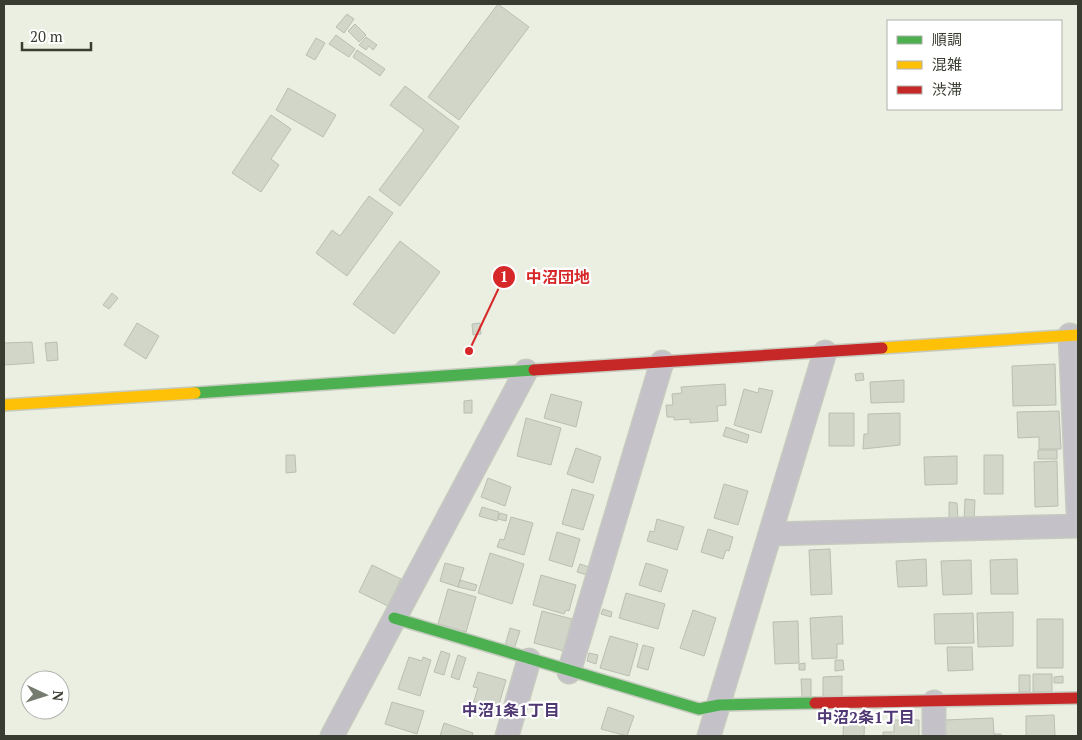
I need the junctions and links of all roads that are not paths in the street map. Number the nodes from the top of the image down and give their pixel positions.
1 (1074, 335) edge
2 (825, 352) junction
3 (662, 362) junction
4 (526, 371) junction
5 (4, 405) edge
6 (1078, 511) edge
7 (1078, 526) edge
8 (771, 534) junction
9 (394, 618) junction
10 (529, 660) junction
11 (569, 672) junction
12 (1078, 698) edge
13 (934, 702) junction
14 (718, 705) junction
15 (332, 736) edge
16 (507, 736) edge
17 (709, 736) edge
18 (934, 736) edge

1 - 2 street
1 - 6 street
2 - 3 street
2 - 8 street
3 - 4 street
3 - 11 street
4 - 5 street
4 - 9 street
7 - 8 street
8 - 14 street
9 - 10 street
9 - 15 street
10 - 11 street
10 - 16 street
11 - 14 street
12 - 13 street
13 - 14 street
13 - 18 street
14 - 17 street

